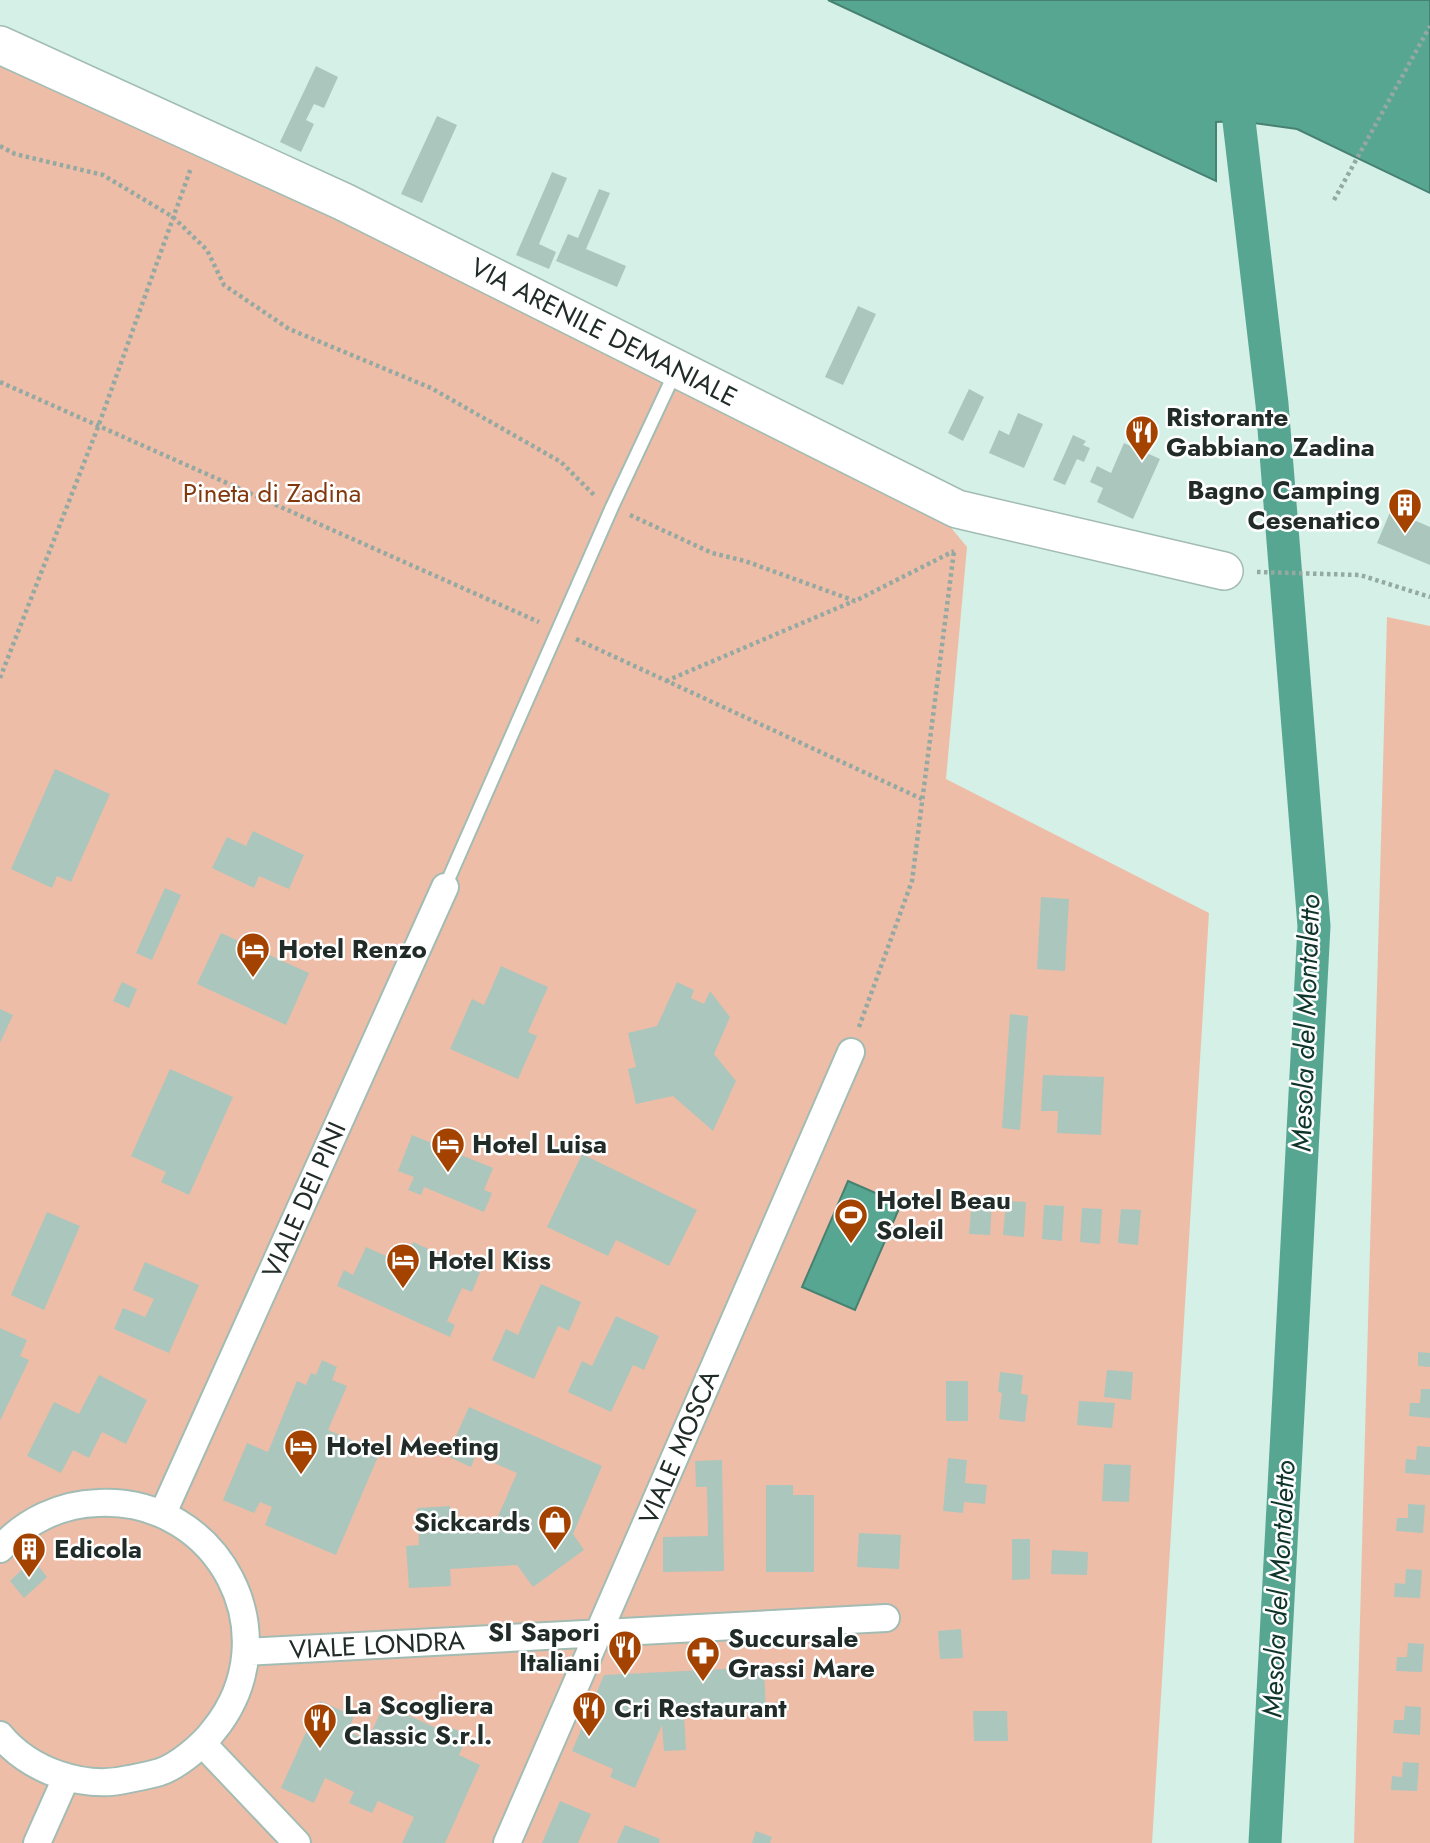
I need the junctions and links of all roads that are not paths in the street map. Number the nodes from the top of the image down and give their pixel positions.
1 (0, 45) edge
2 (672, 379) dead end
3 (1224, 571) road end
4 (445, 887) joint
5 (851, 1052) road end
6 (163, 1513) junction
7 (1, 1546) edge
8 (886, 1618) dead end
9 (598, 1634) junction
10 (247, 1652) junction
11 (0, 1735) edge
12 (203, 1744) junction
13 (66, 1778) junction
14 (37, 1843) edge
15 (297, 1843) edge
16 (507, 1843) edge

1 - 3 street, VIA ARENILE DEMANIALE
2 - 4 lane
4 - 6 street, VIALE DEI PINI
5 - 9 street, VIALE MOSCA
6 - 7 street
6 - 10 street
8 - 9 street, VIALE LONDRA
9 - 10 street, VIALE LONDRA
9 - 16 street, VIALE MOSCA
10 - 12 street
11 - 13 street
12 - 13 street
12 - 15 street
13 - 14 street

